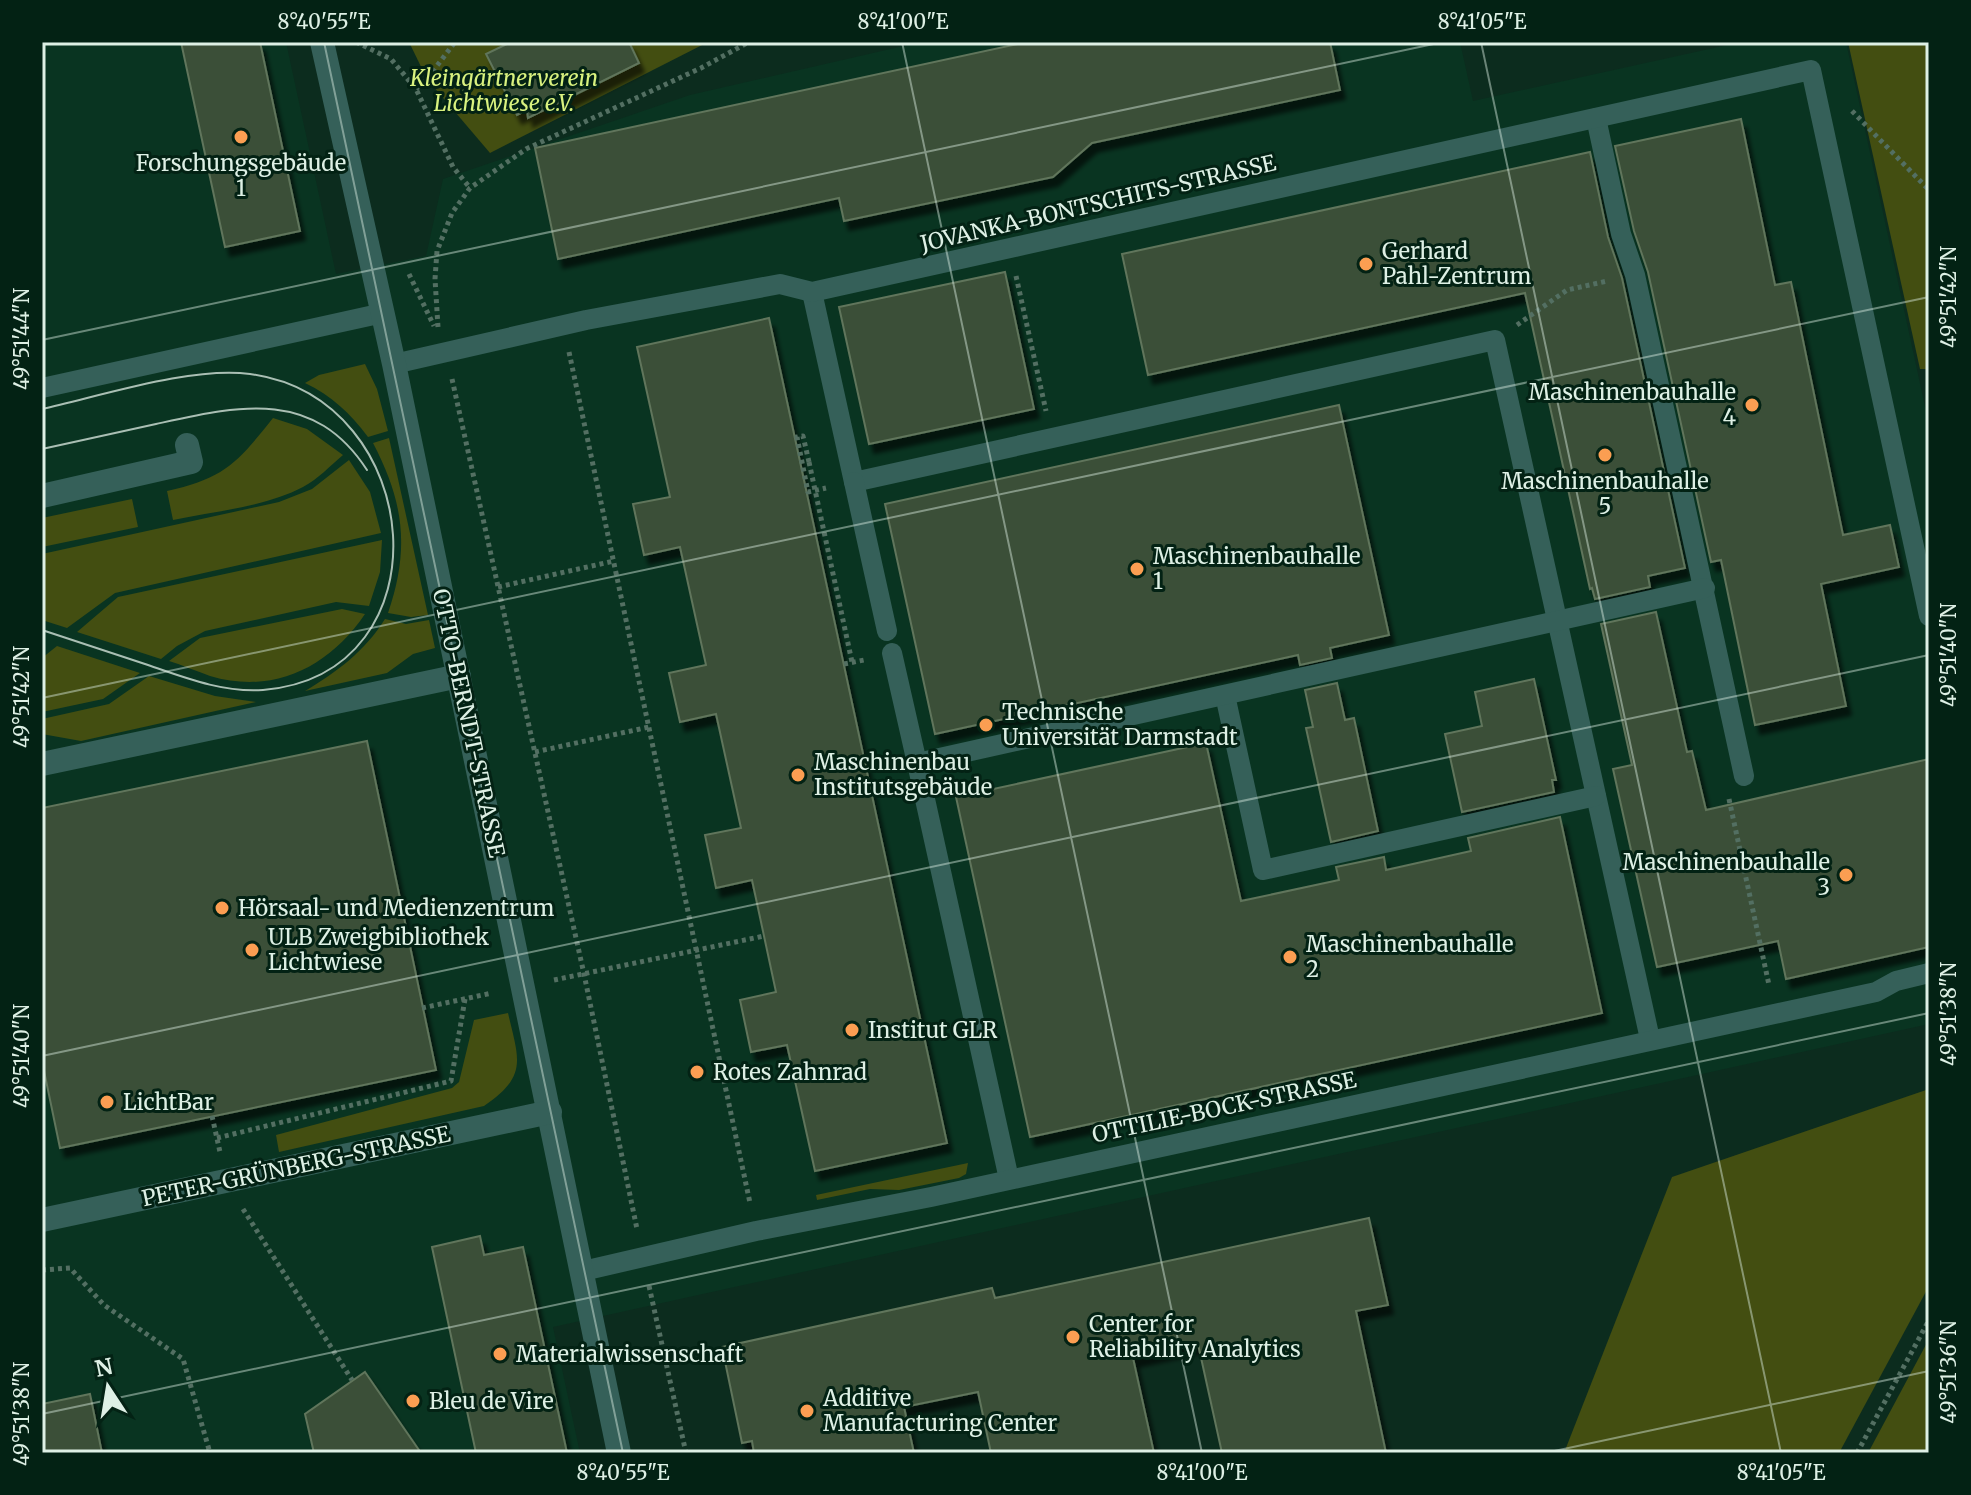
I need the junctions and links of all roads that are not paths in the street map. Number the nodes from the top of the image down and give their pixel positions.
1 (322, 42) edge
2 (1596, 118) junction
3 (812, 292) junction
4 (383, 313) junction
5 (394, 364) junction
6 (42, 388) edge
7 (187, 445) dead end
8 (854, 482) junction
9 (42, 496) edge
10 (1705, 588) junction
11 (1929, 616) edge
12 (1557, 621) junction
13 (887, 631) dead end
14 (892, 653) dead end
15 (459, 676) junction
16 (1225, 695) junction
17 (917, 763) junction
18 (42, 764) edge
19 (1744, 776) road end
20 (1596, 796) junction
21 (1929, 973) edge
22 (1650, 1039) junction
23 (550, 1112) junction
24 (1009, 1179) junction
25 (42, 1220) edge
26 (583, 1271) junction
27 (619, 1453) edge

1 - 4 street, OTTO-BERNDT-STRASSE
2 - 3 lane, JOVANKA-BONTSCHITS-STRASSE
2 - 10 lane
2 - 11 lane, JOVANKA-BONTSCHITS-STRASSE
3 - 5 lane, JOVANKA-BONTSCHITS-STRASSE
3 - 8 lane
4 - 5 street, OTTO-BERNDT-STRASSE
4 - 6 lane
5 - 15 street, OTTO-BERNDT-STRASSE
7 - 9 street
8 - 12 lane
8 - 13 lane
10 - 12 lane
10 - 19 lane
12 - 16 lane
12 - 20 lane
14 - 17 lane
15 - 18 street
15 - 23 street, OTTO-BERNDT-STRASSE
16 - 17 lane
16 - 20 lane
17 - 24 lane
20 - 22 lane
21 - 22 lane, OTTILIE-BOCK-STRASSE
22 - 24 lane, OTTILIE-BOCK-STRASSE
23 - 25 street, PETER-GRÜNBERG-STRASSE
23 - 26 street, OTTO-BERNDT-STRASSE
24 - 26 lane, OTTILIE-BOCK-STRASSE
26 - 27 street, OTTO-BERNDT-STRASSE

